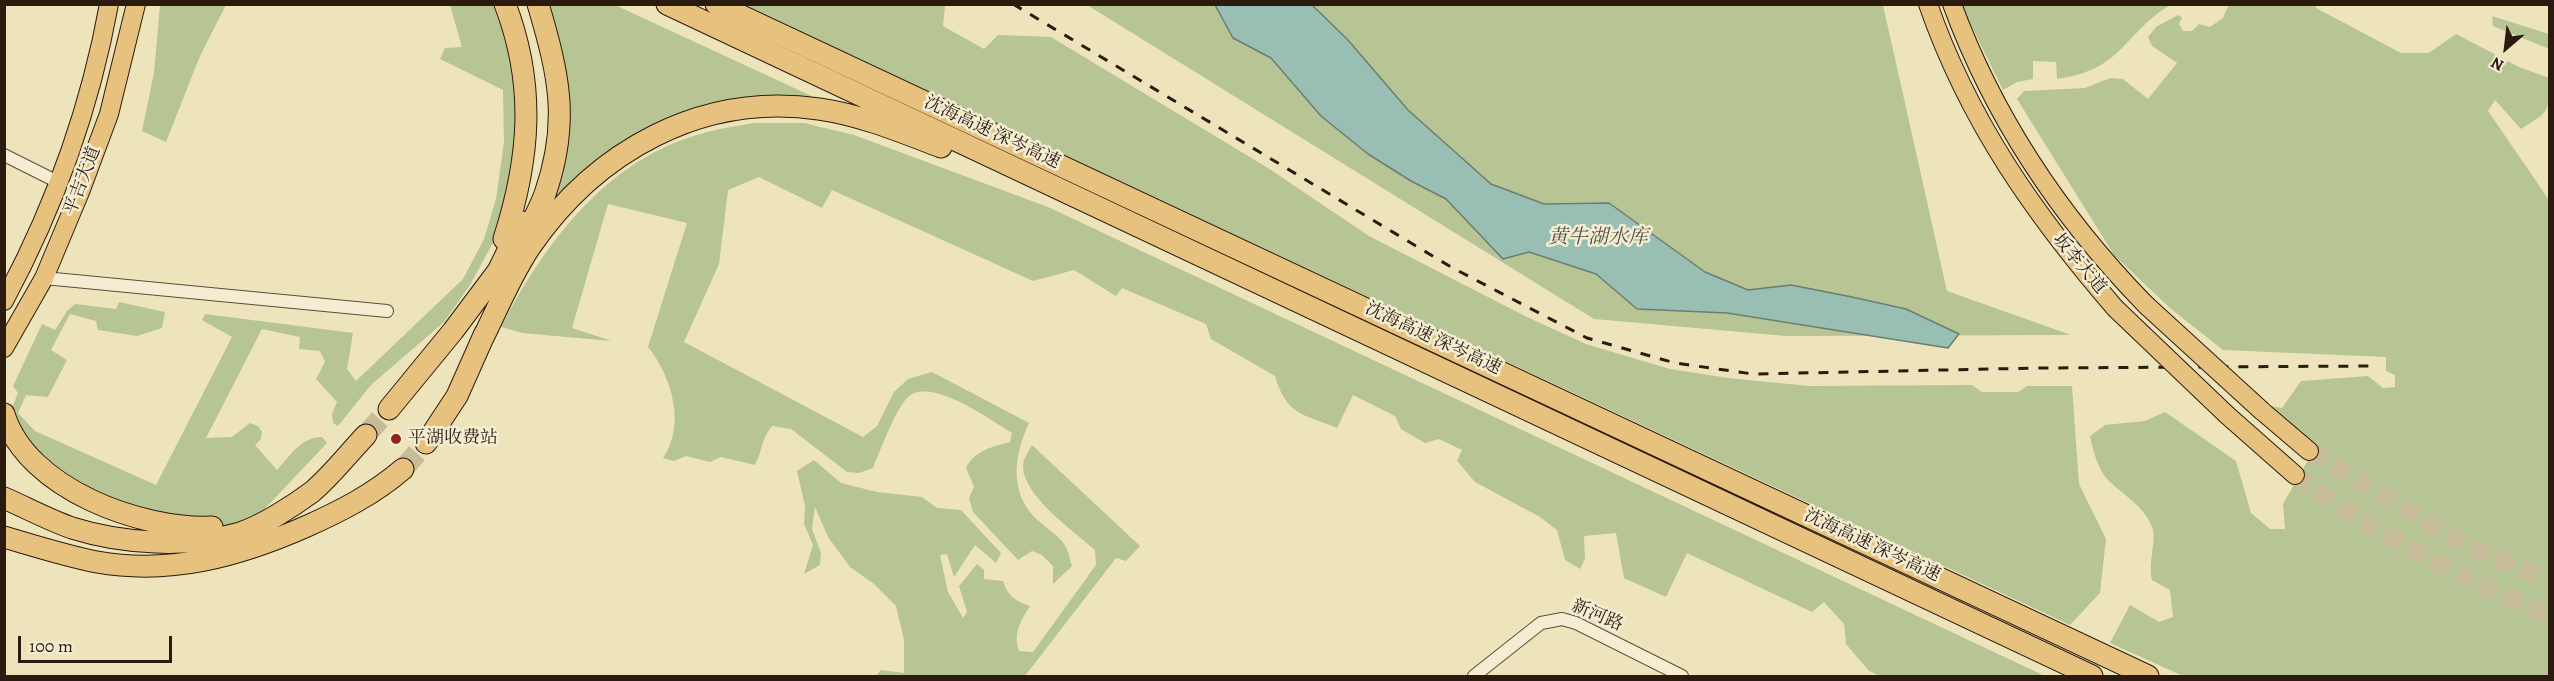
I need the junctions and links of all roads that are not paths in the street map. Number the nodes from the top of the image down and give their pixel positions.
1 (110, 4) edge
2 (136, 4) edge
3 (505, 4) edge
4 (667, 4) edge
5 (716, 4) edge
6 (1928, 4) edge
7 (1952, 4) edge
8 (535, 6) edge
9 (4, 155) edge
10 (60, 183) junction
11 (1182, 247) junction
12 (44, 278) junction
13 (4, 301) edge
14 (387, 311) dead end
15 (453, 331) junction
16 (480, 344) junction
17 (4, 348) edge
18 (389, 410) tunnel mouth
19 (4, 414) edge
20 (366, 435) tunnel mouth
21 (426, 443) tunnel mouth
22 (2309, 451) tunnel mouth
23 (403, 469) tunnel mouth
24 (2295, 475) tunnel mouth
25 (312, 491) junction
26 (4, 498) edge
27 (4, 510) edge
28 (336, 513) junction
29 (4, 537) edge
30 (1474, 676) edge
31 (1682, 676) edge
32 (2092, 676) edge
33 (2148, 676) edge

1 - 10 main road, 平吉大道
2 - 12 main road, 平吉大道
3 - 15 highway
4 - 11 highway, 沈海高速 深岑高速
5 - 33 highway, 沈海高速 深岑高速
6 - 24 main road, 坂李大道, bridge
7 - 22 main road, 坂李大道, bridge
8 - 15 highway
8 - 16 highway
9 - 10 street
10 - 13 main road, 平吉大道
11 - 16 highway
11 - 32 highway, 沈海高速 深岑高速
12 - 14 street
12 - 17 main road, 平吉大道
15 - 18 highway
16 - 21 highway
19 - 25 highway
20 - 25 highway
23 - 28 highway
25 - 26 highway
27 - 28 highway
28 - 29 highway
30 - 31 street, 新河路

